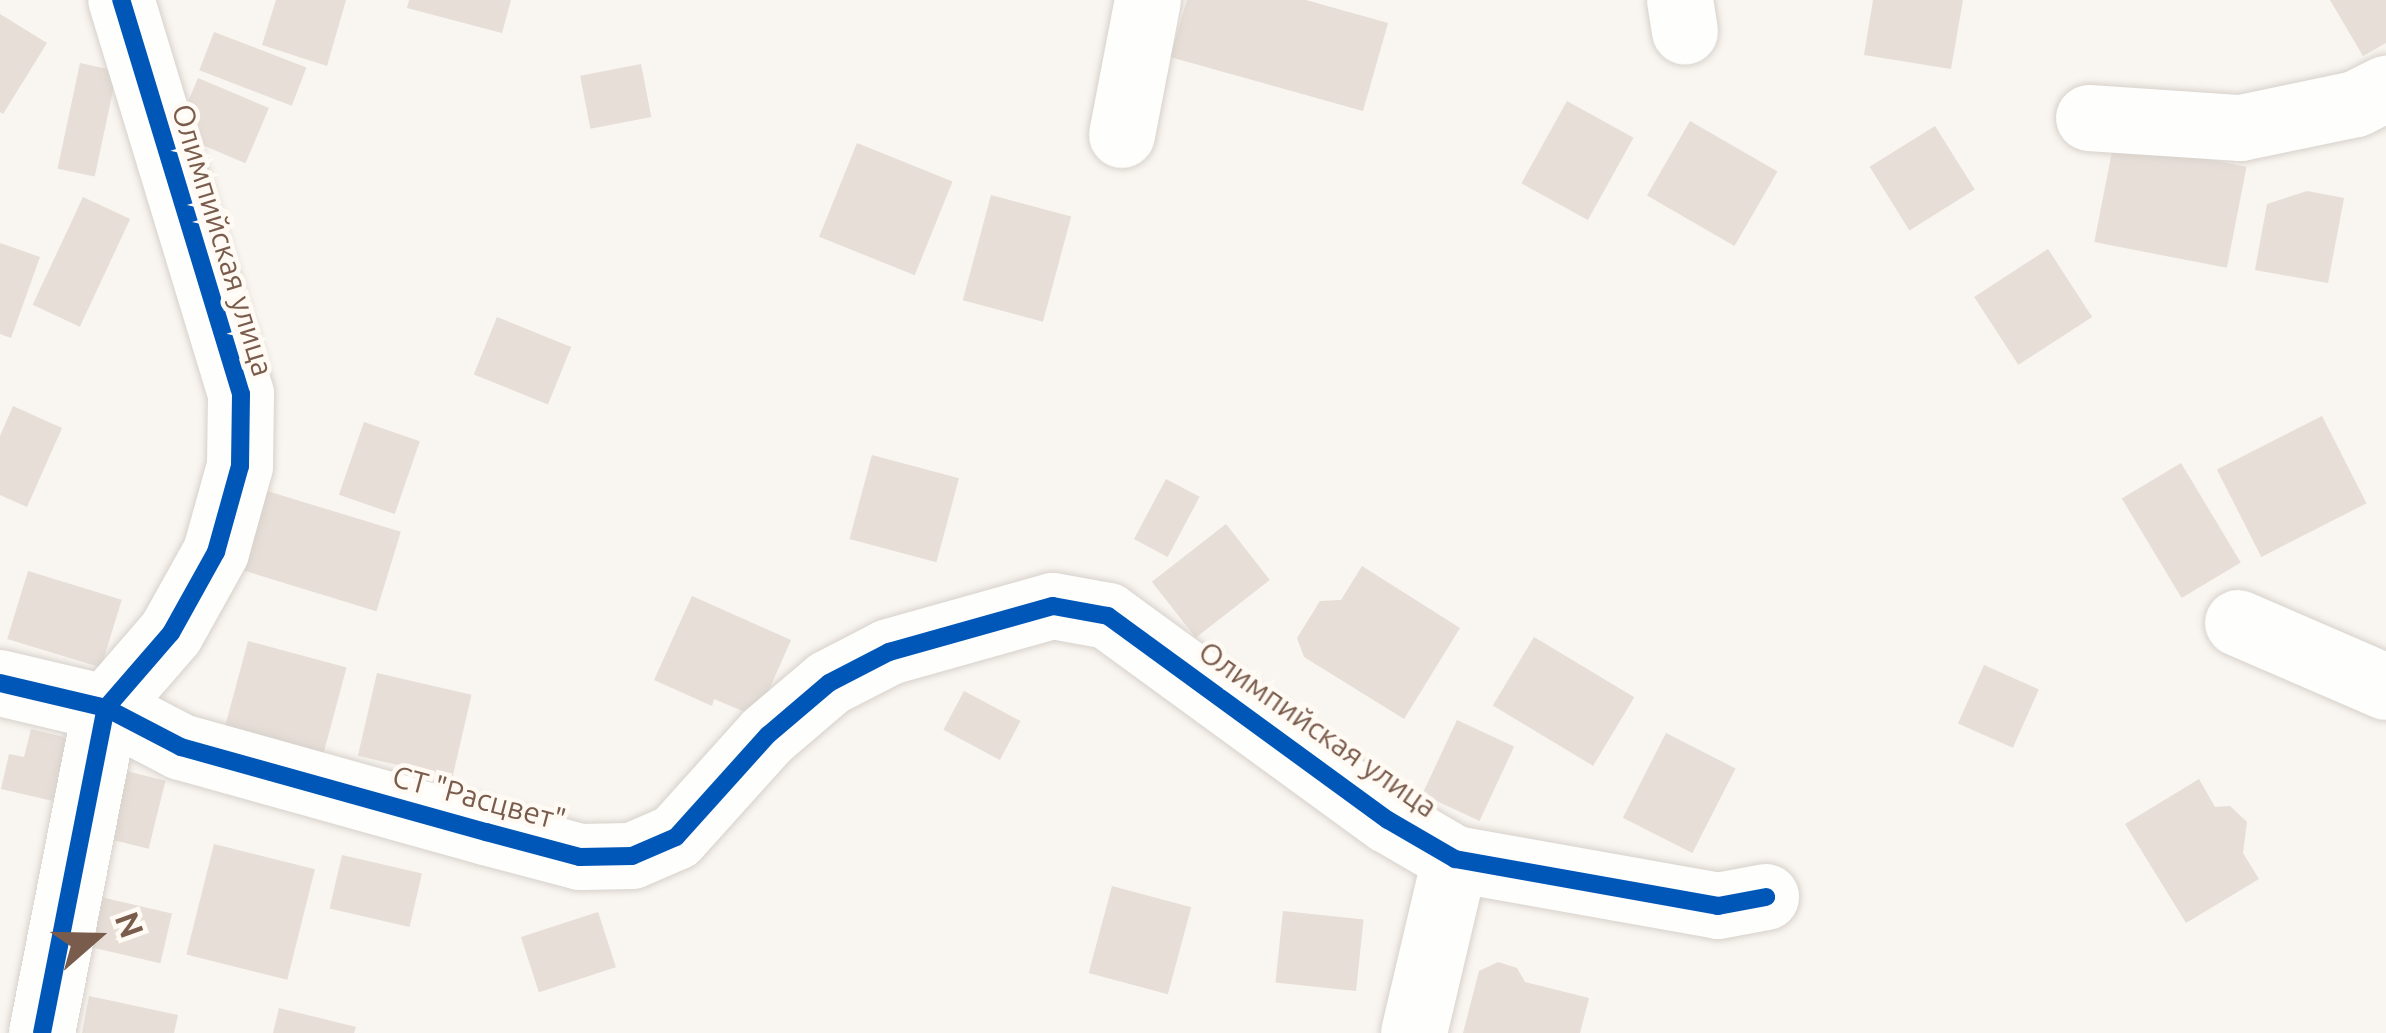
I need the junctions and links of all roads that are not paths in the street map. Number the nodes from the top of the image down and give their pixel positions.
1 (121, 0) edge
2 (1148, 0) edge
3 (2386, 89) edge
4 (2089, 118) dead end
5 (1121, 135) dead end
6 (2238, 622) dead end
7 (989, 623) joint
8 (0, 682) edge
9 (2386, 687) edge
10 (106, 708) junction
11 (1455, 859) junction
12 (1766, 897) dead end
13 (42, 1033) edge
14 (1414, 1033) edge

1 - 10 street, Олимпийская улица
2 - 5 street
3 - 4 street
6 - 9 street
7 - 10 street, СТ "Расцвет"
7 - 11 street, Олимпийская улица
8 - 10 street, СТ "Расцвет"
10 - 13 street, Олимпийская улица
11 - 12 street, Олимпийская улица
11 - 14 street

